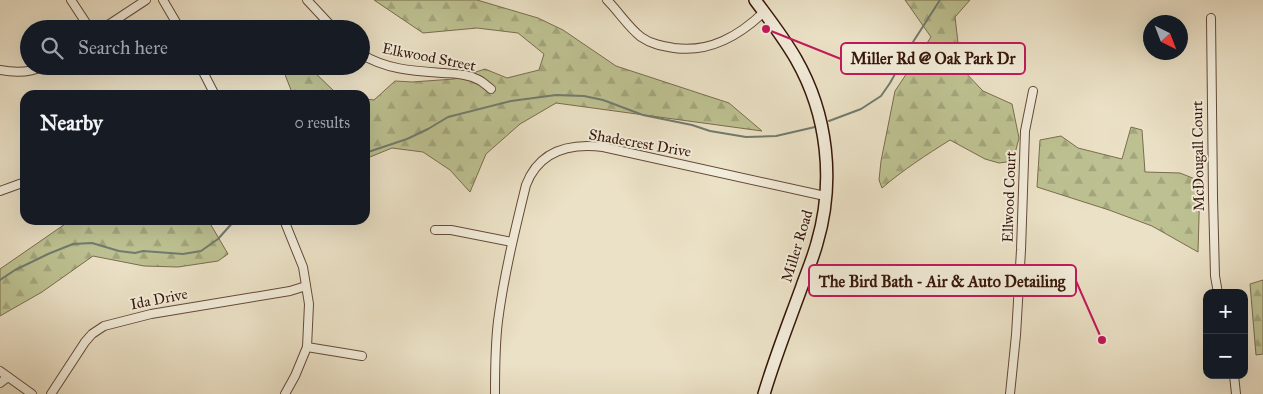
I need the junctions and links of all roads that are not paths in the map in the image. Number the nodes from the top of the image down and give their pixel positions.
1 (70, 0) edge
2 (146, 0) edge
3 (163, 0) edge
4 (307, 0) edge
5 (607, 0) edge
6 (755, 0) edge
7 (764, 12) junction
8 (1210, 18) dead end
9 (84, 20) edge
10 (116, 20) edge
11 (175, 20) edge
12 (326, 20) edge
13 (370, 59) edge
14 (0, 70) edge
15 (20, 72) edge
16 (205, 75) edge
17 (491, 89) dead end
18 (212, 90) edge
19 (1033, 91) dead end
20 (20, 184) edge
21 (0, 191) edge
22 (825, 196) junction
23 (286, 225) edge
24 (435, 230) dead end
25 (512, 242) junction
26 (306, 286) junction
27 (1217, 289) edge
28 (307, 347) junction
29 (362, 356) dead end
30 (0, 371) edge
31 (8, 377) junction
32 (1234, 379) edge
33 (0, 383) edge
34 (32, 394) edge
35 (51, 394) edge
36 (285, 394) edge
37 (495, 394) edge
38 (764, 394) edge
39 (1010, 394) edge
40 (1236, 394) edge

1 - 9 street
2 - 10 street
3 - 11 street
4 - 12 street
5 - 7 street
6 - 7 street, Miller Road
7 - 22 street, Miller Road
8 - 27 street, McDougall Court
13 - 17 street, Elkwood Street
14 - 15 street
16 - 18 street
19 - 39 street, Ellwood Court
20 - 21 street
22 - 25 street, Shadecrest Drive
22 - 38 street, Miller Road
23 - 26 street
24 - 25 street
25 - 37 street, Shadecrest Drive
26 - 28 street
26 - 35 street, Ida Drive
28 - 29 street
28 - 36 street
30 - 31 street
31 - 33 street
31 - 34 street
32 - 40 street

